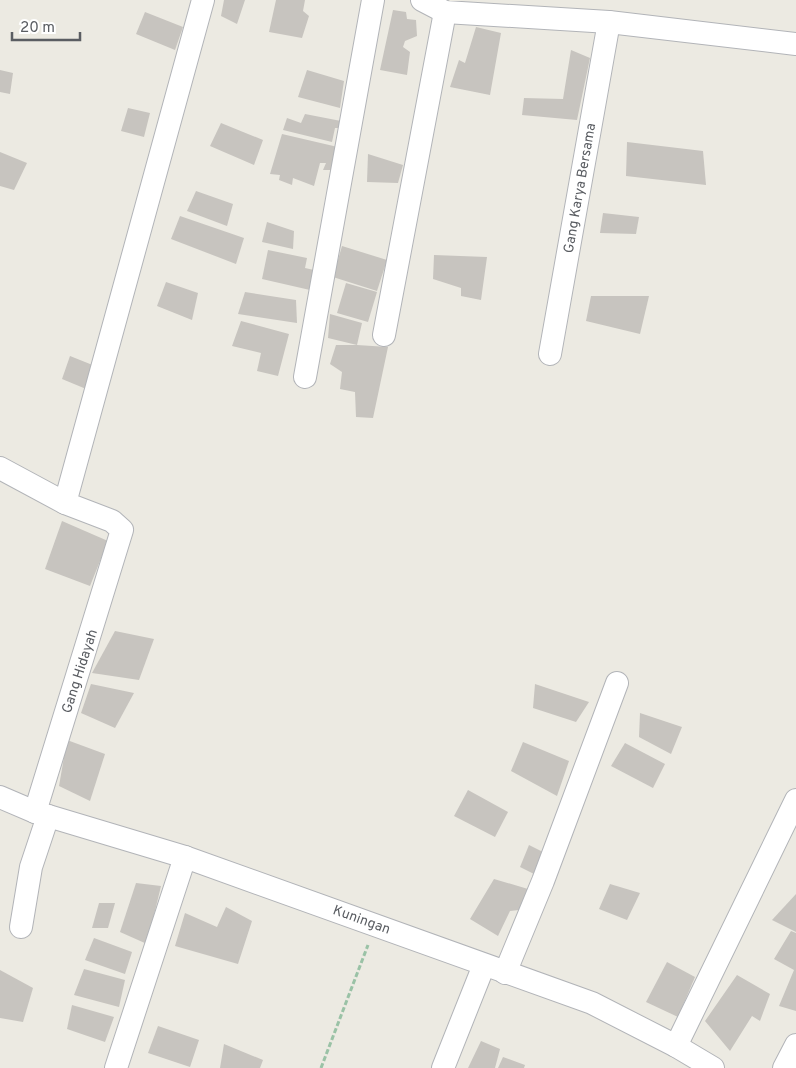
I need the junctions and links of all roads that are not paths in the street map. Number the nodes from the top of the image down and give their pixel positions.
1 (203, 0) edge
2 (373, 0) edge
3 (422, 0) edge
4 (445, 12) junction
5 (609, 22) junction
6 (796, 44) edge
7 (384, 335) dead end
8 (550, 354) dead end
9 (305, 377) dead end
10 (0, 468) edge
11 (65, 503) junction
12 (617, 683) dead end
13 (0, 797) edge
14 (796, 800) edge
15 (42, 814) junction
16 (185, 856) junction
17 (21, 927) dead end
18 (495, 969) junction
19 (676, 1046) junction
20 (796, 1046) edge
21 (116, 1068) edge
22 (443, 1068) edge
23 (713, 1068) edge
24 (784, 1068) edge

1 - 11 street
2 - 9 street
3 - 4 street
4 - 5 street
4 - 7 street
5 - 6 street
5 - 8 street, Gang Karya Bersama
10 - 11 street
11 - 15 street, Gang Hidayah
12 - 18 street
13 - 15 street, Kuningan
14 - 19 street
15 - 16 street, Kuningan
15 - 17 street, Gang Hidayah
16 - 18 street, Kuningan
16 - 21 street
18 - 19 street, Kuningan
18 - 22 street
19 - 23 street, Kuningan
20 - 24 street

